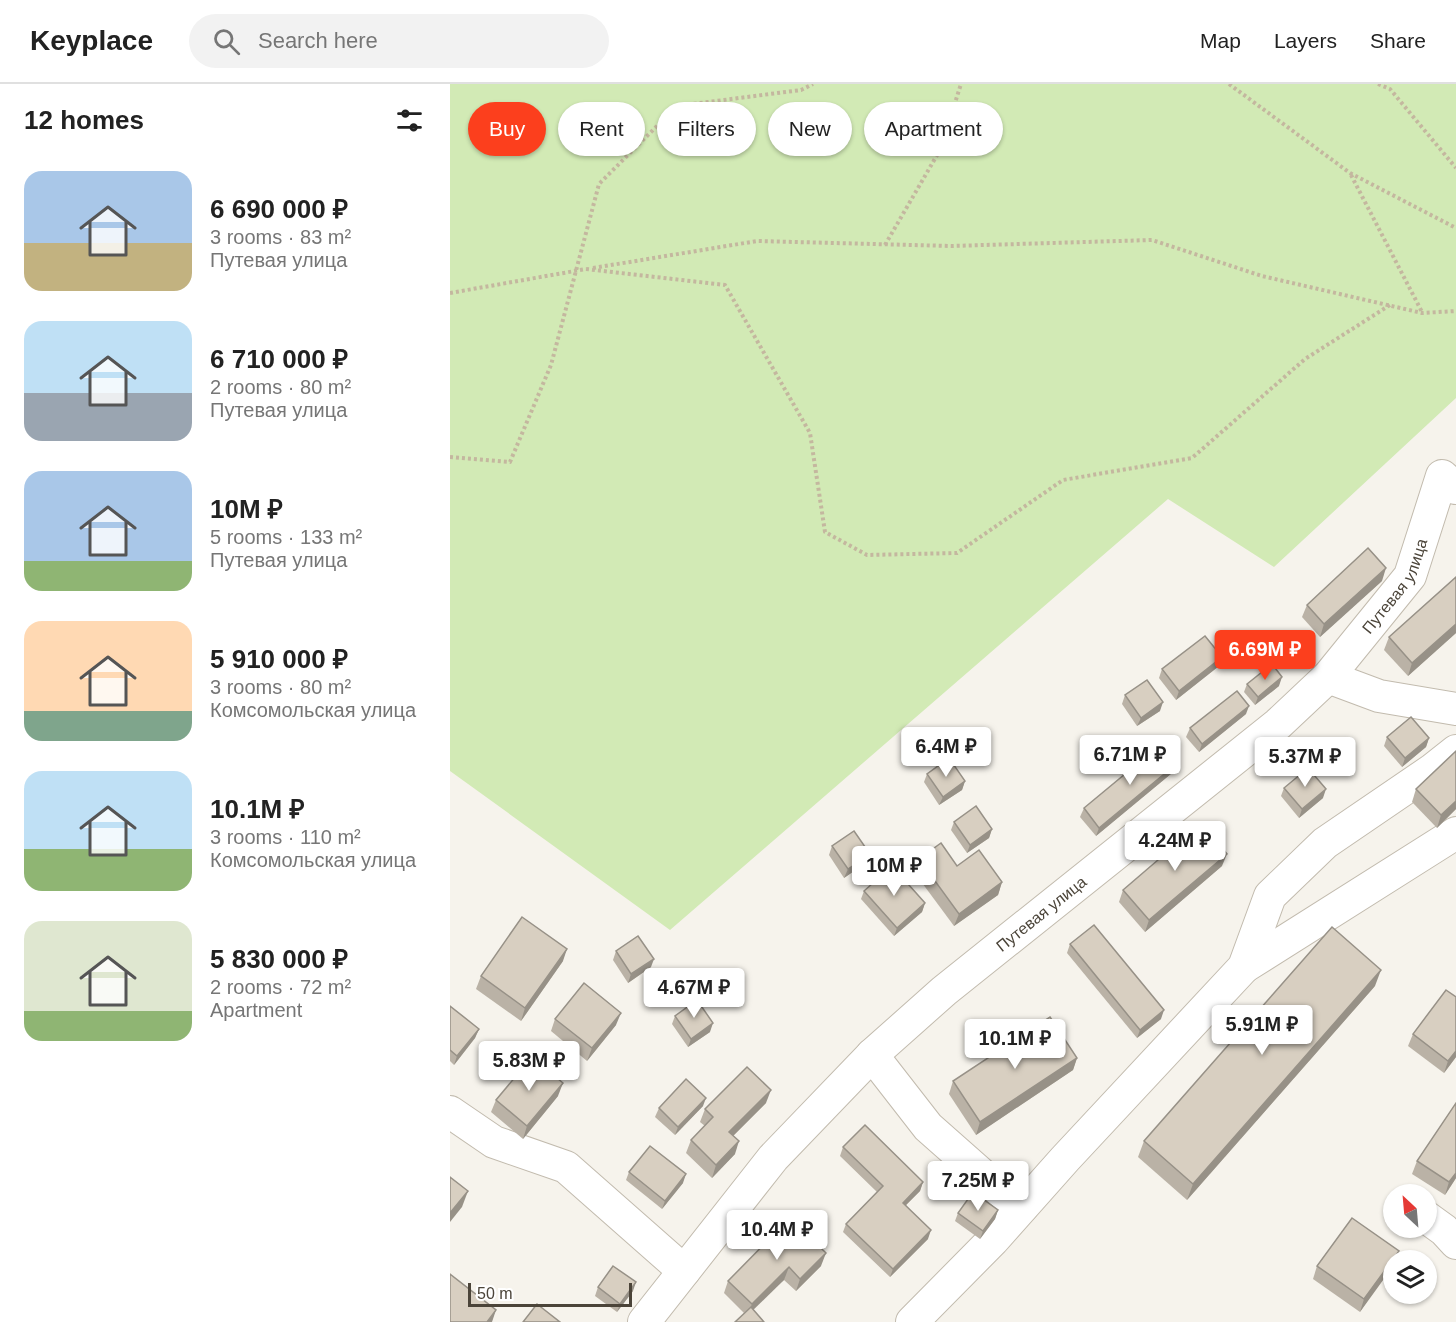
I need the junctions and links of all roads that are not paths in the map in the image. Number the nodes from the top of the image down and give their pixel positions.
1 (1449, 482) edge
2 (1328, 677) junction
3 (1456, 709) edge
4 (1456, 751) edge
5 (1456, 833) edge
6 (1244, 967) junction
7 (872, 1054) junction
8 (450, 1112) edge
9 (1022, 1207) junction
10 (1437, 1225) edge
11 (1456, 1243) edge
12 (684, 1270) junction
13 (644, 1322) edge
14 (912, 1322) edge

1 - 2 street, Путевая улица
2 - 3 street
2 - 7 street, Путевая улица
4 - 6 street
5 - 6 street
6 - 9 street
7 - 9 street
7 - 12 street, Путевая улица
8 - 12 street
9 - 14 street
10 - 11 street
12 - 13 street, Путевая улица

